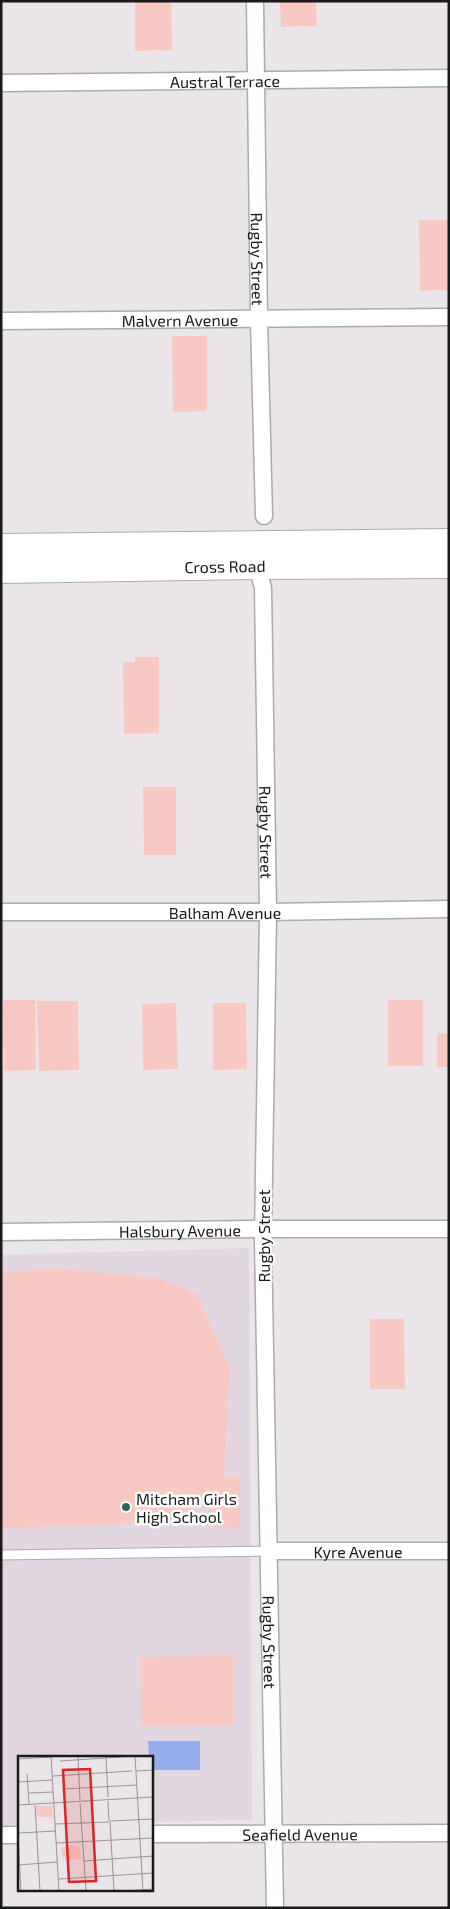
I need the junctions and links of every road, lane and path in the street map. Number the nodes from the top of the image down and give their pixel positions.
1 (256, 1) edge
2 (449, 78) edge
3 (256, 80) junction
4 (1, 83) edge
5 (449, 318) edge
6 (259, 320) junction
7 (1, 321) edge
8 (264, 516) dead end
9 (449, 543) edge
10 (1, 548) edge
11 (449, 564) edge
12 (257, 565) junction
13 (1, 569) edge
14 (449, 909) edge
15 (1, 912) edge
16 (268, 912) junction
17 (263, 1229) junction
18 (449, 1230) edge
19 (1, 1232) edge
20 (268, 1551) junction
21 (449, 1551) edge
22 (1, 1555) edge
23 (273, 1833) junction
24 (449, 1833) edge
25 (152, 1834) edge
26 (1, 1835) edge
27 (18, 1835) edge
28 (275, 1908) edge

1 - 3 street, Rugby Street
2 - 3 street, Austral Terrace
3 - 4 street, Austral Terrace
3 - 6 street, Rugby Street
5 - 6 street, Malvern Avenue
6 - 7 street, Malvern Avenue
6 - 8 street, Rugby Street
9 - 10 highway, Cross Road
11 - 12 highway, Cross Road
12 - 13 highway, Cross Road
12 - 16 street, Rugby Street
14 - 16 street, Balham Avenue
15 - 16 street, Balham Avenue
16 - 17 street, Rugby Street
17 - 18 street, Halsbury Avenue
17 - 19 street, Halsbury Avenue
17 - 20 street, Rugby Street
20 - 21 street, Kyre Avenue
20 - 22 lane
20 - 23 street, Rugby Street
23 - 24 street, Seafield Avenue
23 - 25 street, Seafield Avenue
23 - 28 street, Rugby Street
26 - 27 street

